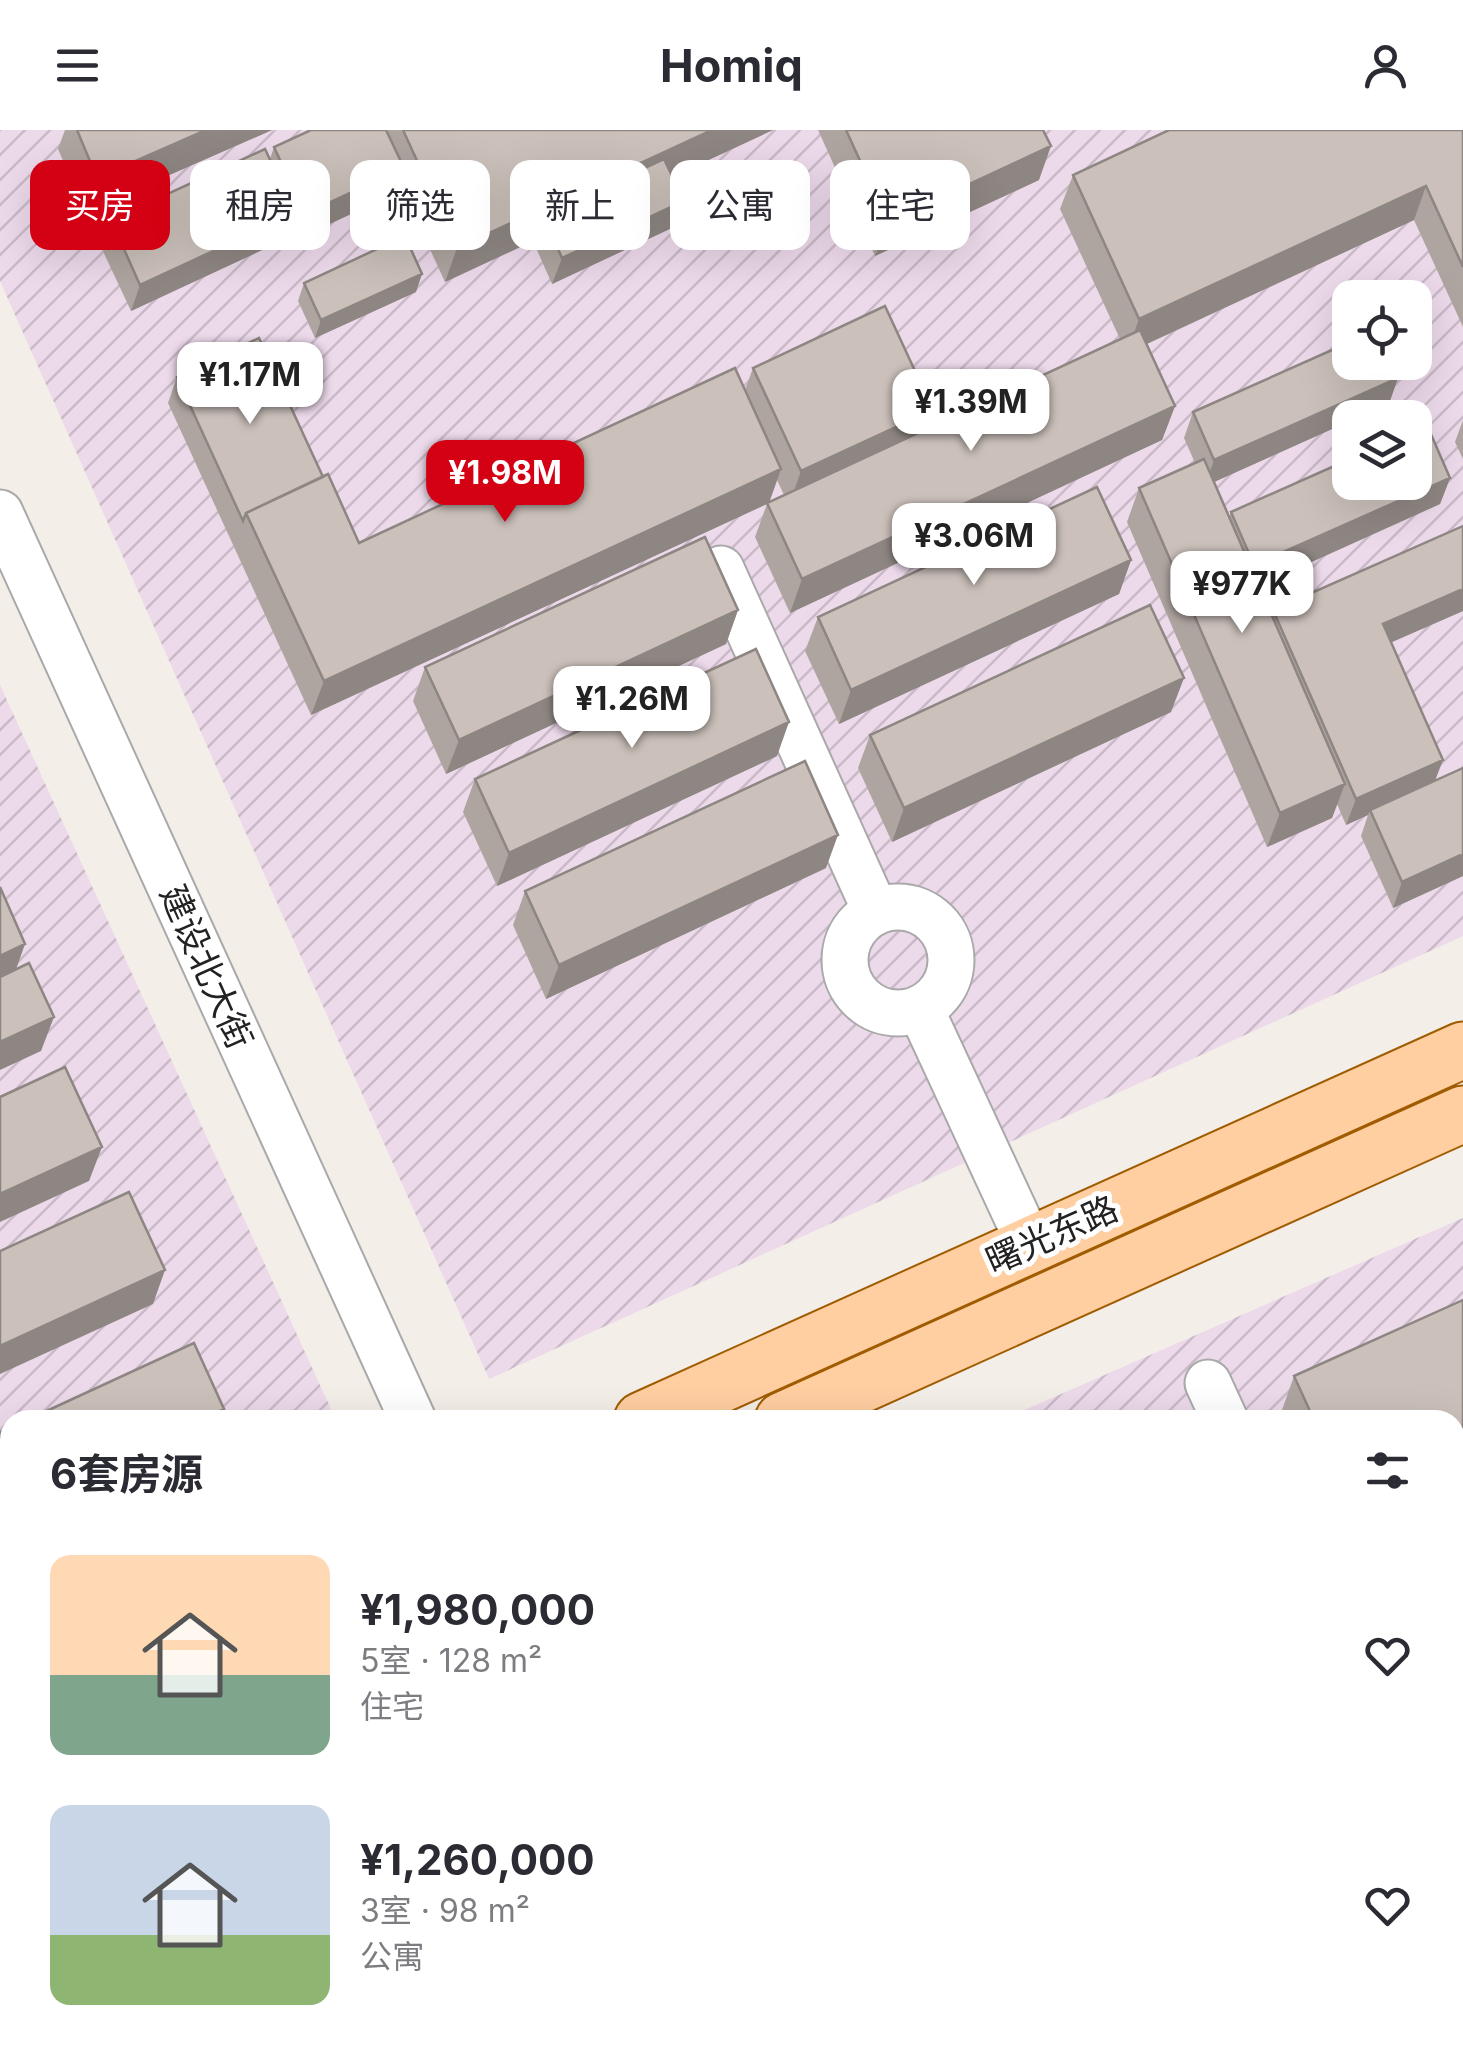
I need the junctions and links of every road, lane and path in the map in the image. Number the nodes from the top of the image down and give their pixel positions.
1 (0, 513) edge
2 (721, 569) edge
3 (876, 912) junction
4 (920, 1008) junction
5 (1463, 1050) edge
6 (1463, 1114) edge
7 (1030, 1245) junction
8 (408, 1410) edge
9 (664, 1410) edge
10 (805, 1410) edge

1 - 8 street, 建设北大街
2 - 3 street
3 - 4 street
3 - 4 street
4 - 7 street
5 - 7 main road, 曙光东路
6 - 10 main road, 曙光东路
7 - 9 main road, 曙光东路

